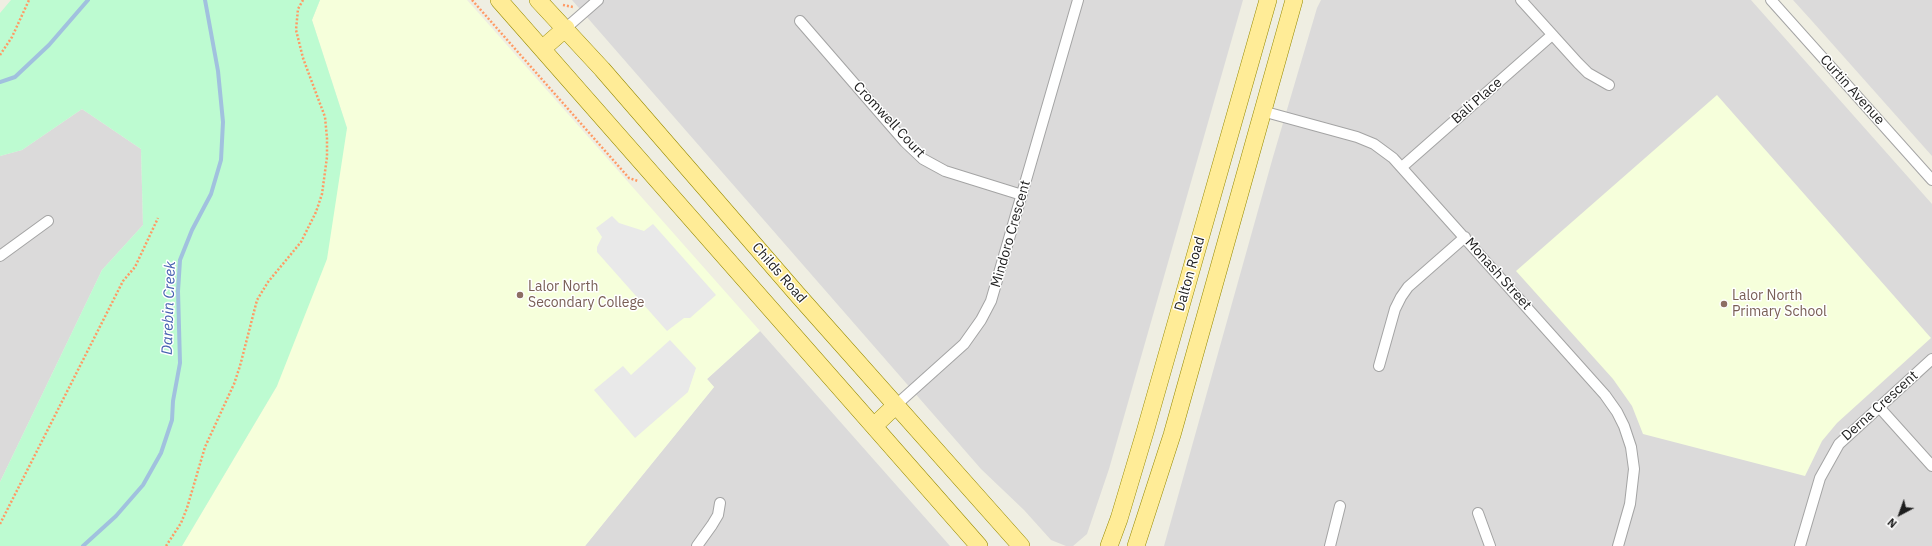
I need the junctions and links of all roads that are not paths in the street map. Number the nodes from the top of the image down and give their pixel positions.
1 (499, 0) edge
2 (538, 0) edge
3 (598, 0) edge
4 (1078, 0) edge
5 (1268, 0) edge
6 (1294, 0) edge
7 (1521, 0) edge
8 (1771, 0) edge
9 (800, 21) dead end
10 (566, 28) junction
11 (1552, 35) junction
12 (542, 49) junction
13 (1609, 85) dead end
14 (1238, 104) junction
15 (1262, 111) junction
16 (1402, 167) junction
17 (1932, 180) edge
18 (1022, 195) junction
19 (48, 221) dead end
20 (1465, 237) junction
21 (0, 256) edge
22 (1932, 359) edge
23 (1379, 366) dead end
24 (896, 405) junction
25 (1879, 407) junction
26 (874, 426) junction
27 (1932, 466) edge
28 (720, 503) dead end
29 (1340, 506) dead end
30 (1478, 513) dead end
31 (1006, 529) junction
32 (697, 546) edge
33 (979, 546) edge
34 (1021, 546) edge
35 (1029, 546) edge
36 (1109, 546) edge
37 (1136, 546) edge
38 (1330, 546) edge
39 (1490, 546) edge
40 (1618, 546) edge
41 (1800, 546) edge

1 - 12 main road
2 - 10 main road, Childs Road
3 - 10 street
4 - 18 street, Mindoro Crescent
5 - 14 main road, Dalton Road
6 - 15 main road, Dalton Road
7 - 11 street
8 - 17 street, Curtin Avenue
9 - 18 street, Cromwell Court
10 - 12 main road
10 - 24 main road, Childs Road
11 - 13 street
11 - 16 street, Bali Place
12 - 26 main road
14 - 15 main road, Monash Street
14 - 36 main road, Dalton Road
15 - 16 street, Monash Street
15 - 37 main road, Dalton Road
16 - 20 street, Monash Street
18 - 24 street, Mindoro Crescent
19 - 21 street
20 - 23 street
20 - 40 street, Monash Street
22 - 25 street, Derna Crescent
24 - 26 main road, Mindoro Crescent
24 - 31 main road, Childs Road
25 - 27 street
25 - 41 street, Derna Crescent
26 - 33 main road
28 - 32 street
29 - 38 street
30 - 39 street
31 - 34 main road, Childs Road
31 - 35 main road

